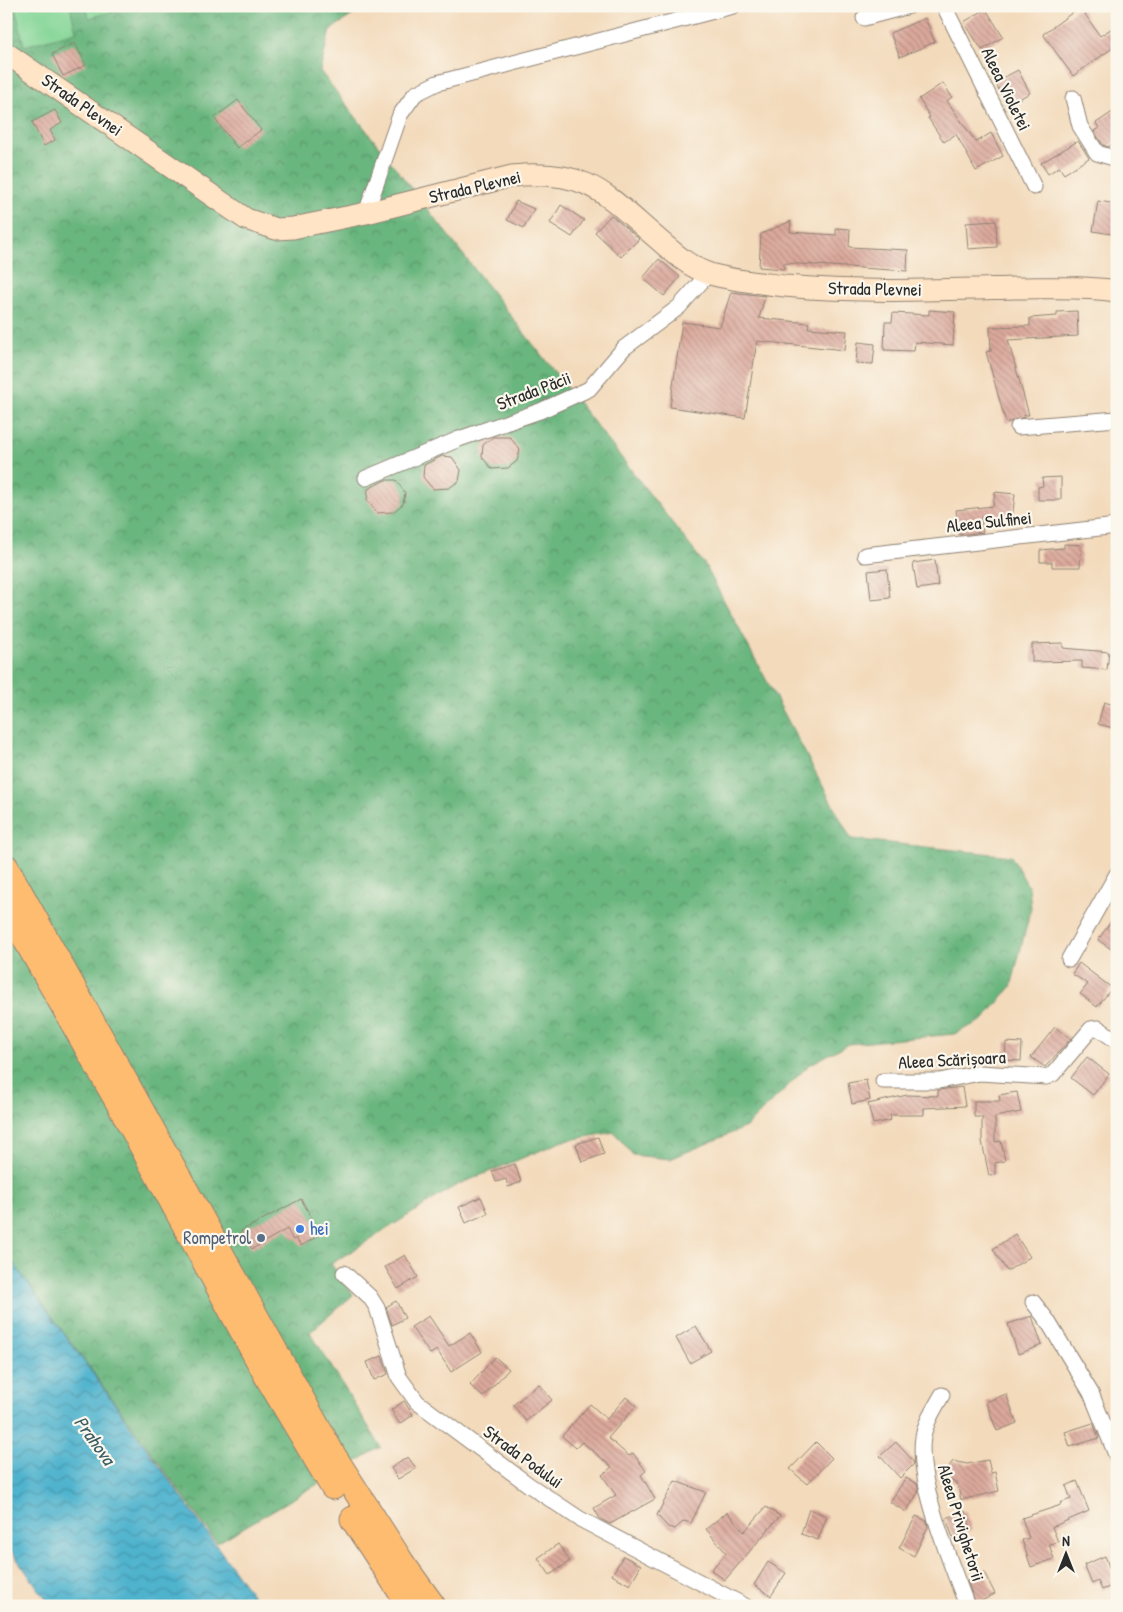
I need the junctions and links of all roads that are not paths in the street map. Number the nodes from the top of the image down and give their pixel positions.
1 (733, 6) edge
2 (909, 6) edge
3 (944, 6) edge
4 (864, 18) dead end
5 (6, 53) edge
6 (1073, 98) dead end
7 (1117, 159) edge
8 (1034, 188) dead end
9 (366, 213) junction
10 (709, 273) junction
11 (1117, 291) edge
12 (1117, 419) edge
13 (1018, 427) dead end
14 (366, 478) dead end
15 (1117, 526) edge
16 (865, 555) dead end
17 (6, 867) edge
18 (1117, 874) edge
19 (6, 905) edge
20 (1069, 959) dead end
21 (1117, 1041) edge
22 (883, 1081) dead end
23 (344, 1273) dead end
24 (1034, 1302) dead end
25 (942, 1395) dead end
26 (1117, 1457) edge
27 (410, 1606) edge
28 (433, 1606) edge
29 (745, 1606) edge
30 (967, 1606) edge

1 - 9 street
2 - 4 street
3 - 8 street, Aleea Violetei
5 - 9 main road, Strada Plevnei
6 - 7 street
9 - 10 main road, Strada Plevnei
10 - 11 main road, Strada Plevnei
10 - 14 street, Strada Păcii
12 - 13 street
15 - 16 street, Aleea Sulfinei
17 - 28 highway
18 - 20 street
19 - 27 highway
21 - 22 street, Aleea Scărișoara
23 - 29 street, Strada Podului
24 - 26 street
25 - 30 street, Aleea Privighetorii

